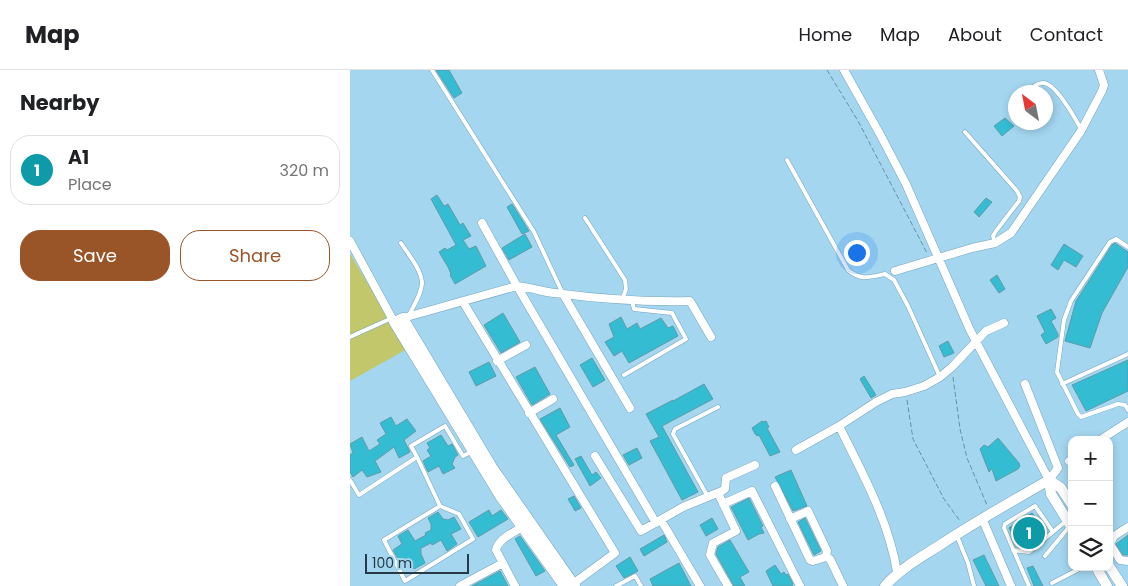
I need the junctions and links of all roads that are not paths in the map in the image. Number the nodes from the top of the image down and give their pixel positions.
1 (432, 70) edge
2 (844, 70) edge
3 (1099, 70) edge
4 (1035, 85) edge
5 (1050, 85) edge
6 (1053, 89) edge
7 (1081, 130) junction
8 (965, 132) dead end
9 (787, 160) dead end
10 (585, 218) dead end
11 (482, 223) dead end
12 (350, 241) edge
13 (401, 243) dead end
14 (996, 243) junction
15 (1128, 247) edge
16 (940, 259) junction
17 (895, 271) dead end
18 (517, 286) junction
19 (563, 294) junction
20 (622, 300) junction
21 (632, 300) junction
22 (462, 302) junction
23 (399, 319) junction
24 (1004, 323) dead end
25 (350, 337) edge
26 (711, 337) dead end
27 (976, 340) junction
28 (526, 344) dead end
29 (1128, 354) edge
30 (497, 361) junction
31 (624, 375) dead end
32 (940, 377) junction
33 (1025, 384) dead end
34 (1062, 384) junction
35 (553, 399) dead end
36 (718, 407) dead end
37 (630, 408) dead end
38 (1128, 410) edge
39 (529, 413) junction
40 (1128, 422) edge
41 (839, 426) junction
42 (1106, 436) edge
43 (476, 449) junction
44 (796, 450) dead end
45 (595, 456) dead end
46 (417, 458) junction
47 (755, 465) dead end
48 (350, 480) edge
49 (1049, 480) junction
50 (775, 486) dead end
51 (718, 493) junction
52 (708, 497) junction
53 (1068, 499) edge
54 (723, 504) junction
55 (440, 506) junction
56 (986, 515) junction
57 (790, 518) junction
58 (658, 521) junction
59 (1068, 521) edge
60 (1068, 525) edge
61 (1068, 526) edge
62 (1128, 526) edge
63 (522, 527) junction
64 (1053, 532) junction
65 (956, 534) junction
66 (1013, 550) junction
67 (1045, 556) dead end
68 (826, 557) junction
69 (1128, 560) edge
70 (503, 562) junction
71 (1075, 571) edge
72 (1098, 571) edge
73 (1112, 571) edge
74 (897, 572) junction
75 (1052, 583) dead end
76 (571, 585) edge
77 (460, 586) edge
78 (515, 586) edge
79 (616, 586) edge
80 (641, 586) edge
81 (700, 586) edge
82 (728, 586) edge
83 (800, 586) edge
84 (843, 586) edge
85 (885, 586) edge
86 (974, 586) edge
87 (1011, 586) edge
88 (1029, 586) edge
89 (1107, 586) edge
90 (1122, 586) edge

1 - 19 lane
2 - 16 street
3 - 7 street
4 - 5 lane
6 - 7 lane
7 - 14 street
8 - 14 lane
9 - 32 lane
10 - 20 lane
11 - 18 street
12 - 23 street
13 - 23 lane
14 - 16 street
15 - 34 lane
16 - 17 street
16 - 27 street
18 - 19 street
18 - 22 street
18 - 58 street
19 - 20 street
19 - 37 street
20 - 21 street
21 - 26 street
21 - 31 lane
22 - 23 street
22 - 30 street
23 - 25 lane
23 - 43 street
24 - 27 street
27 - 32 street
27 - 49 street
28 - 30 street
29 - 34 lane
30 - 39 street
32 - 41 street
33 - 49 street
34 - 38 lane
35 - 39 street
36 - 52 lane
39 - 76 street
40 - 42 street
41 - 44 street
41 - 74 street
43 - 46 lane
43 - 63 street
43 - 76 street
45 - 58 street
46 - 48 lane
46 - 55 lane
47 - 51 street
49 - 53 street
49 - 56 street
49 - 59 street
50 - 57 street
51 - 52 street
51 - 54 street
52 - 58 street
54 - 82 street
54 - 83 street
55 - 55 lane
56 - 65 street
56 - 87 street
57 - 68 street
57 - 68 street
58 - 81 street
60 - 64 lane
61 - 67 lane
62 - 69 street
63 - 70 street
63 - 76 street
64 - 66 lane
64 - 66 lane
65 - 74 street
65 - 86 lane
66 - 88 lane
68 - 84 street
70 - 77 street
70 - 78 street
71 - 75 lane
72 - 89 street
73 - 90 street
74 - 85 street
79 - 80 lane

